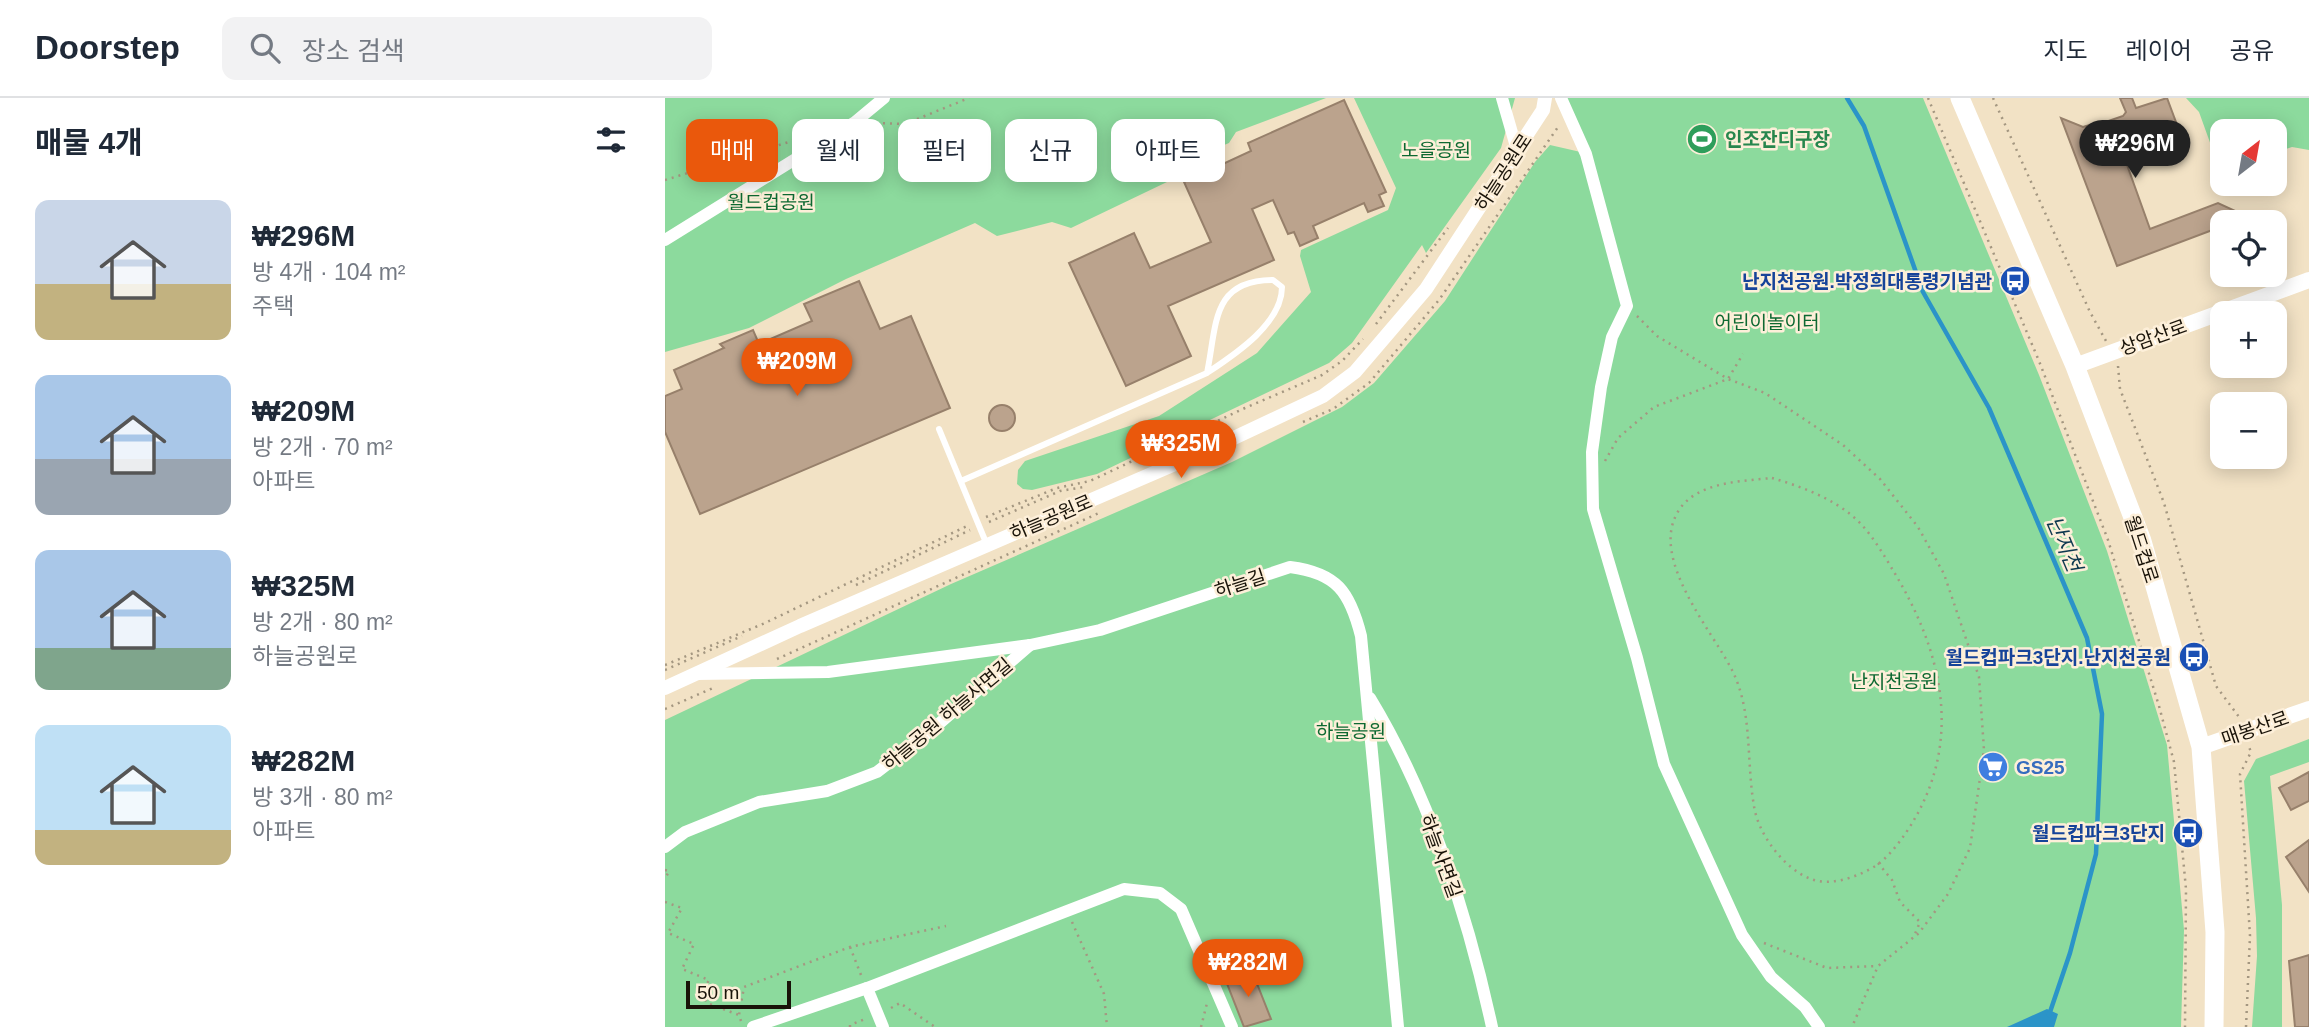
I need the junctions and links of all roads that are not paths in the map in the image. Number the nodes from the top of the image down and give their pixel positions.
1 (884, 98) edge
2 (1501, 98) edge
3 (1545, 98) edge
4 (1561, 98) edge
5 (1960, 98) edge
6 (1517, 150) junction
7 (665, 240) edge
8 (2309, 280) edge
9 (2075, 366) junction
10 (1207, 373) junction
11 (939, 429) dead end
12 (961, 481) junction
13 (987, 545) junction
14 (1030, 645) junction
15 (696, 674) junction
16 (665, 688) edge
17 (1368, 694) junction
18 (2309, 709) edge
19 (2201, 747) junction
20 (665, 847) edge
21 (867, 988) junction
22 (753, 1027) edge
23 (883, 1027) edge
24 (1232, 1027) edge
25 (1398, 1027) edge
26 (1492, 1027) edge
27 (1819, 1027) edge
28 (2214, 1027) edge

1 - 7 street
2 - 6 street
3 - 6 street, 하늘공원로
4 - 27 street
5 - 9 main road, 월드컵로
6 - 13 street, 하늘공원로
8 - 9 main road, 상암산로
9 - 19 main road, 월드컵로
10 - 10 lane
10 - 12 lane
11 - 12 lane
12 - 13 lane
13 - 15 street, 하늘공원로
14 - 15 street, 하늘길
14 - 17 street, 하늘길
14 - 20 street, 하늘공원 하늘사면길
15 - 16 street, 하늘공원로
17 - 25 street, 하늘길
17 - 26 street, 하늘사면길
18 - 19 main road, 매봉산로
19 - 28 main road, 월드컵로
21 - 22 street
21 - 23 street
21 - 24 street

